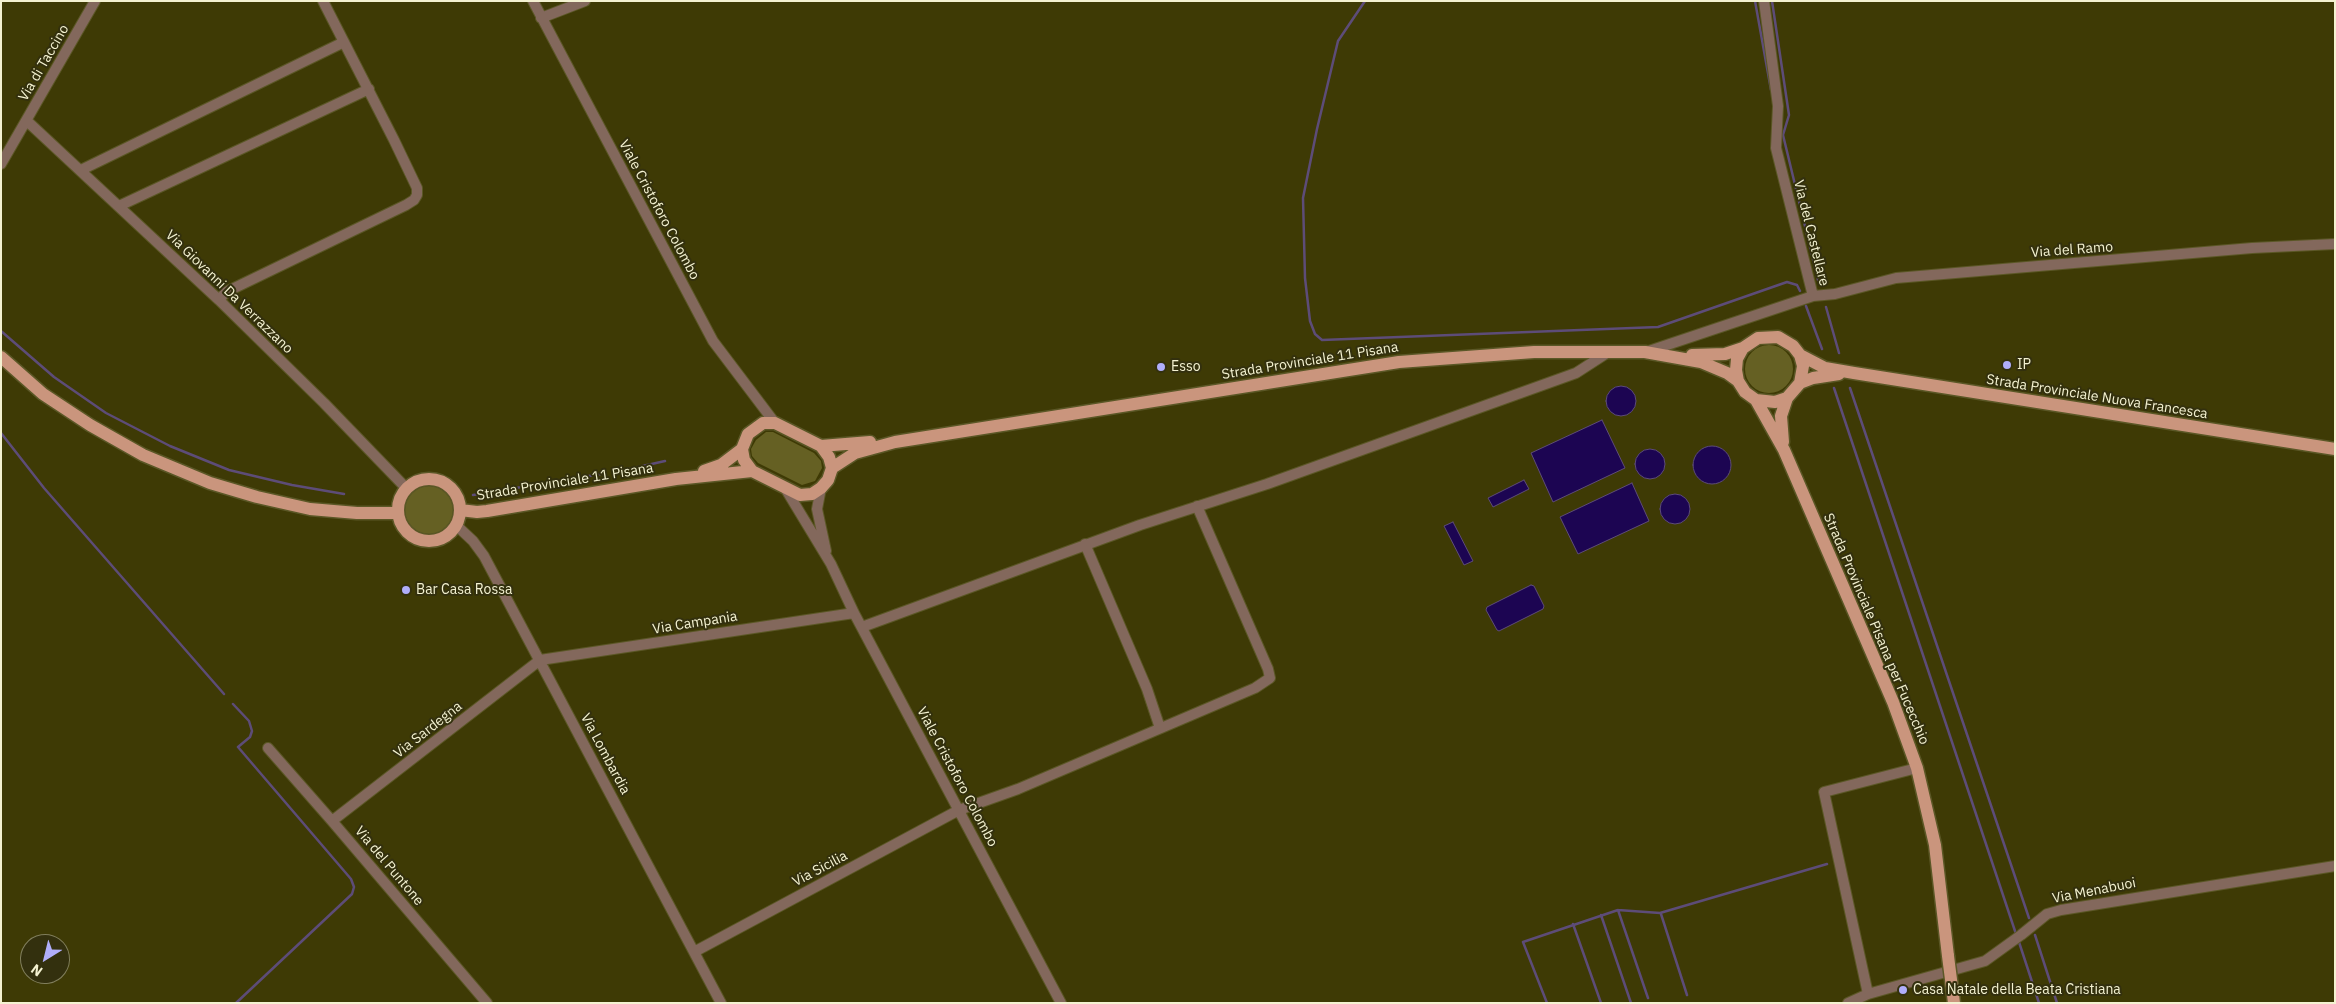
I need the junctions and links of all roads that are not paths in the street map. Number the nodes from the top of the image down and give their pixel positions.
1 (95, 1) edge
2 (324, 1) edge
3 (533, 1) edge
4 (585, 1) edge
5 (1764, 1) edge
6 (542, 18) junction
7 (344, 42) junction
8 (370, 89) junction
9 (27, 121) junction
10 (1, 164) edge
11 (81, 170) junction
12 (119, 206) junction
13 (2335, 244) edge
14 (1813, 296) junction
15 (219, 300) junction
16 (1743, 348) junction
17 (1610, 351) junction
18 (1645, 352) junction
19 (1673, 355) junction
20 (1800, 355) junction
21 (1, 357) edge
22 (1854, 373) junction
23 (1738, 381) junction
24 (1800, 383) junction
25 (1787, 398) junction
26 (1756, 400) junction
27 (775, 423) junction
28 (895, 442) junction
29 (820, 446) junction
30 (742, 448) junction
31 (2335, 448) edge
32 (1784, 450) junction
33 (832, 468) junction
34 (752, 471) junction
35 (676, 479) junction
36 (784, 487) junction
37 (821, 488) junction
38 (407, 489) junction
39 (1197, 506) junction
40 (460, 510) junction
41 (398, 513) junction
42 (456, 525) junction
43 (1085, 544) junction
44 (831, 564) junction
45 (854, 613) junction
46 (862, 627) junction
47 (540, 660) junction
48 (1160, 728) junction
49 (268, 748) dead end
50 (1917, 768) junction
51 (959, 810) junction
52 (332, 821) junction
53 (2335, 866) edge
54 (694, 952) junction
55 (1868, 994) junction
56 (487, 1003) edge
57 (721, 1003) edge
58 (1061, 1003) edge
59 (1848, 1003) edge
60 (1954, 1003) edge

1 - 9 street, Via di Taccino
2 - 7 street
3 - 6 street, Viale Cristoforo Colombo
4 - 6 street
5 - 14 street, Via del Castellare
6 - 27 street, Viale Cristoforo Colombo
7 - 8 street
7 - 11 street
8 - 12 street
8 - 15 street
9 - 10 street, Via di Taccino
9 - 11 street, Via Giovanni Da Verrazzano
11 - 12 street, Via Giovanni Da Verrazzano
12 - 15 street, Via Giovanni Da Verrazzano
13 - 14 street, Via del Ramo
14 - 18 street, Via del Castellare
15 - 38 street, Via Giovanni Da Verrazzano
16 - 19 main road, Strada Provinciale 11 Pisana
16 - 20 main road
16 - 23 main road
17 - 18 main road, Strada Provinciale 11 Pisana
17 - 28 main road, Strada Provinciale 11 Pisana
17 - 39 street
18 - 19 main road, Strada Provinciale 11 Pisana
19 - 23 main road, Strada Provinciale 11 Pisana
20 - 22 main road, Strada Provinciale Nuova Francesca
20 - 24 main road
21 - 41 main road
22 - 24 main road, Strada Provinciale Nuova Francesca
22 - 31 main road, Strada Provinciale Nuova Francesca
23 - 26 main road, Strada Provinciale Pisana per Fucecchio
24 - 25 main road, Strada Provinciale Pisana per Fucecchio
25 - 26 main road
25 - 32 main road, Strada Provinciale Pisana per Fucecchio
26 - 32 main road, Strada Provinciale Pisana per Fucecchio
27 - 29 main road
27 - 30 main road, Strada Provinciale 11 Pisana
28 - 29 main road, Strada Provinciale 11 Pisana
28 - 33 main road, Strada Provinciale 11 Pisana
29 - 33 main road
30 - 34 main road
30 - 35 main road, Strada Provinciale 11 Pisana
32 - 50 main road, Strada Provinciale Pisana per Fucecchio
33 - 37 main road, Strada Provinciale 11 Pisana
34 - 35 main road, Strada Provinciale 11 Pisana
34 - 36 main road
35 - 40 main road, Strada Provinciale 11 Pisana
36 - 37 main road
36 - 44 street, Viale Cristoforo Colombo
37 - 44 street, Viale Cristoforo Colombo
38 - 40 main road, Strada Provinciale 11 Pisana
38 - 41 main road
39 - 43 street
39 - 48 street, Via Sicilia
40 - 42 main road, Strada Provinciale 11 Pisana
41 - 42 main road
42 - 47 street, Via Lombardia
43 - 46 street
43 - 48 street
44 - 45 street, Viale Cristoforo Colombo
45 - 46 street, Viale Cristoforo Colombo
45 - 47 street, Via Campania
46 - 51 street, Viale Cristoforo Colombo
47 - 52 street, Via Sardegna
47 - 54 street, Via Lombardia
48 - 51 street, Via Sicilia
49 - 52 street, Via del Puntone
50 - 55 street
50 - 60 main road, Strada Provinciale Pisana per Fucecchio, bridge
51 - 54 street, Via Sicilia
51 - 58 street, Viale Cristoforo Colombo
52 - 56 street, Via del Puntone
53 - 55 street, Via Menabuoi
54 - 57 street, Via Lombardia
55 - 59 street, Via Menabuoi

